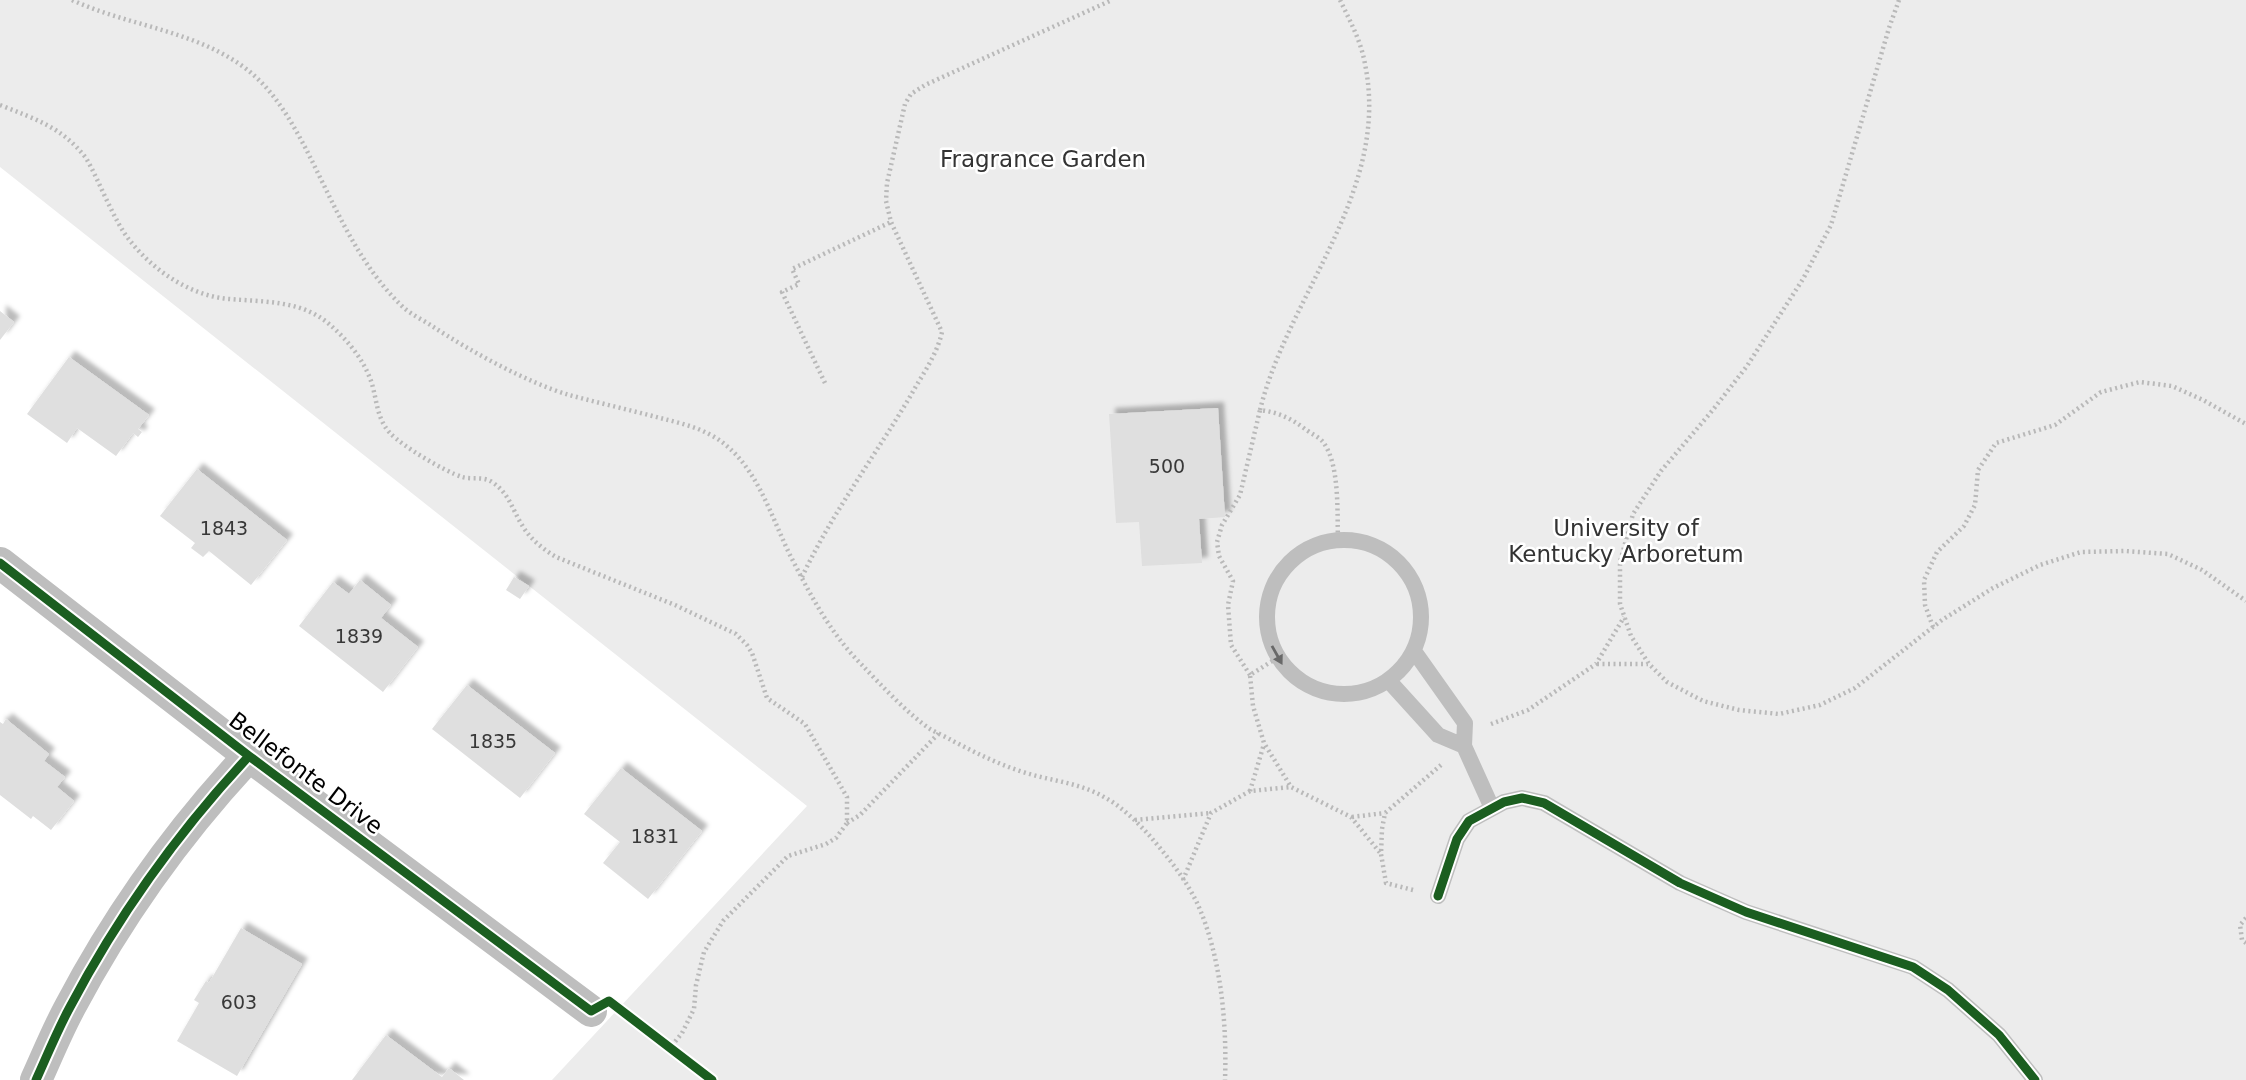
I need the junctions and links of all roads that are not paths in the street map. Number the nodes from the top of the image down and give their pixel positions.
1 (0, 563) edge
2 (1413, 651) junction
3 (1389, 681) junction
4 (1464, 746) junction
5 (249, 756) junction
6 (1492, 808) junction
7 (1438, 896) road end
8 (591, 1010) dead end
9 (36, 1080) edge
10 (2035, 1080) edge

1 - 5 street, Bellefonte Drive
2 - 3 lane
2 -> 3 lane
2 - 4 lane
3 - 4 lane
4 - 6 lane
5 - 8 street, Bellefonte Drive
5 - 9 street
6 - 7 lane
6 - 10 lane

